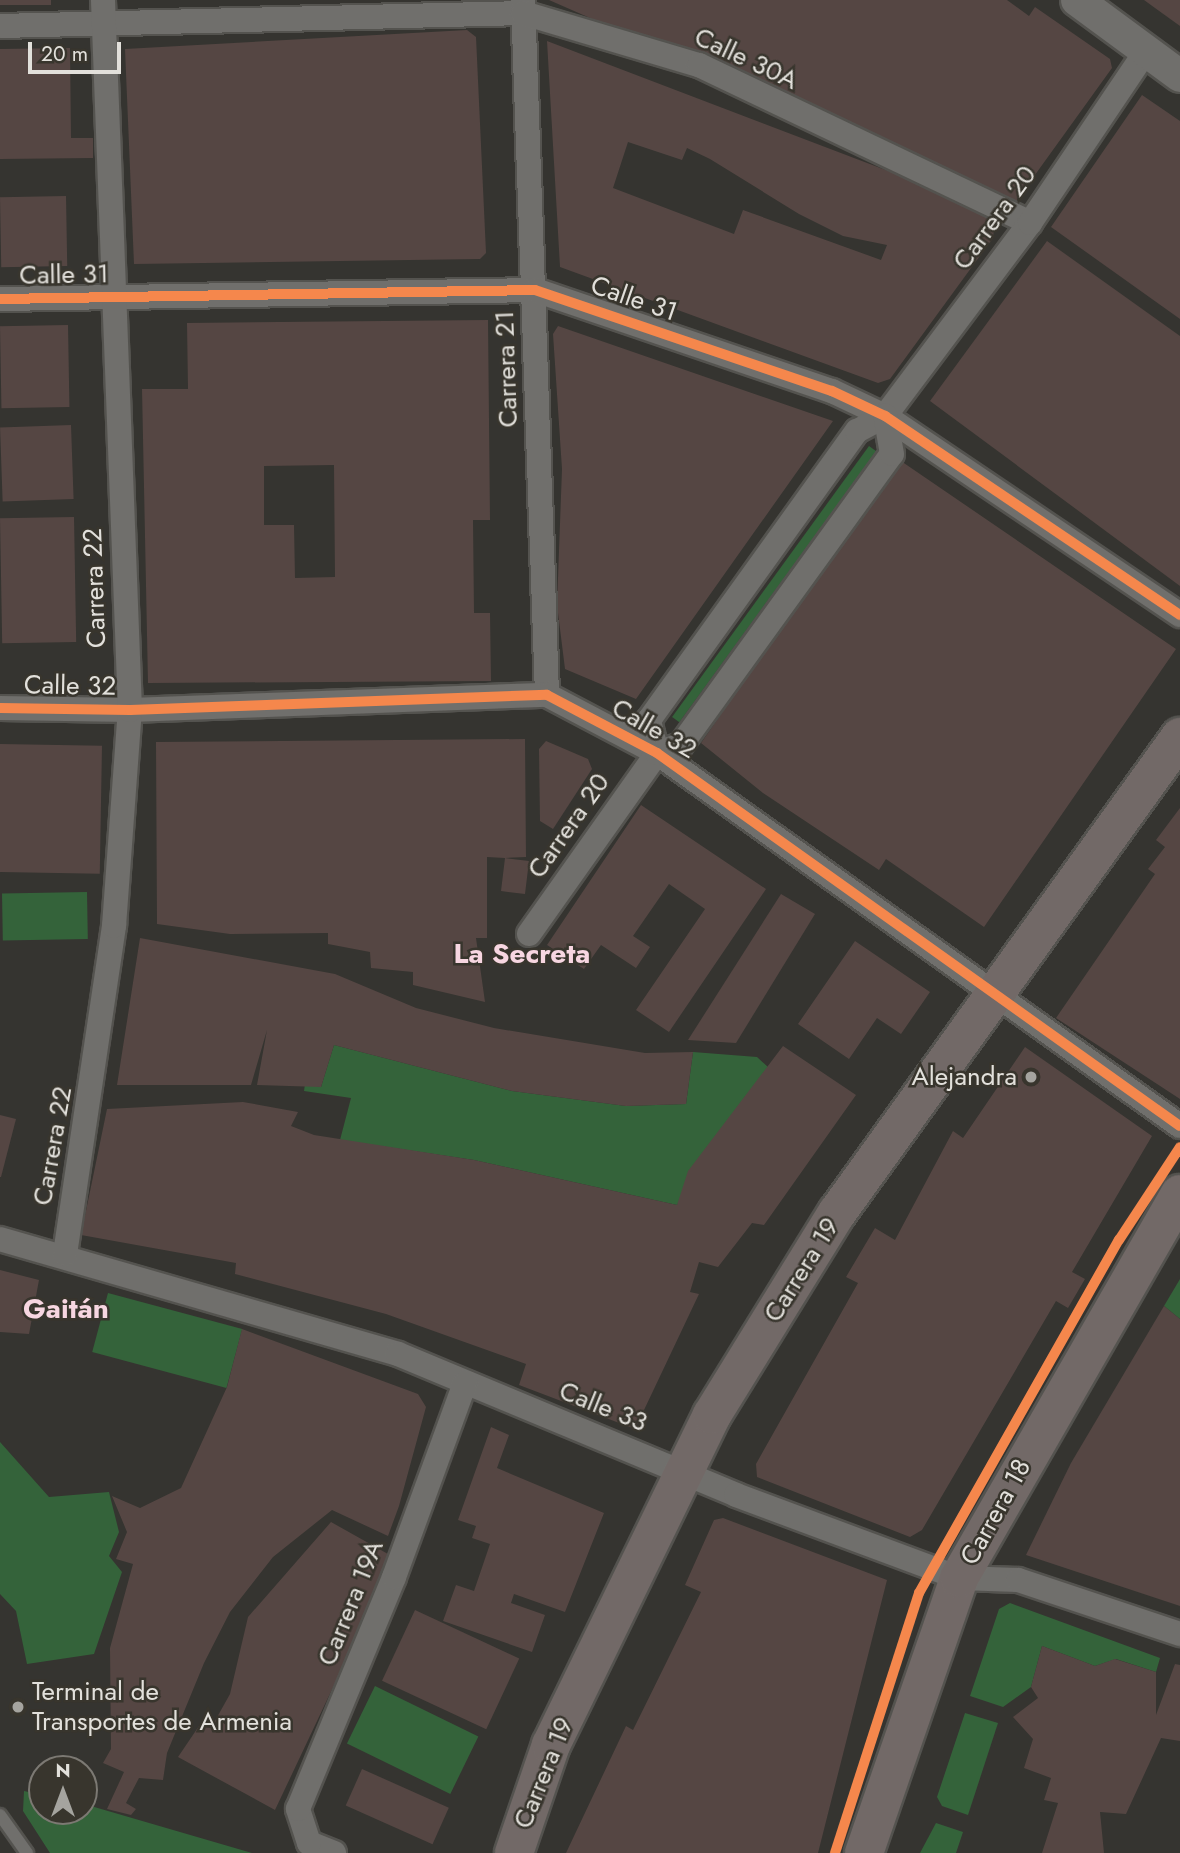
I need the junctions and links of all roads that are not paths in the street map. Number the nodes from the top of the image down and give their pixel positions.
1 (1077, 0) edge
2 (523, 6) edge
3 (103, 12) edge
4 (0, 26) edge
5 (1146, 51) junction
6 (1180, 76) edge
7 (1030, 223) junction
8 (535, 290) junction
9 (115, 297) junction
10 (0, 299) edge
11 (885, 416) junction
12 (1180, 615) edge
13 (547, 695) junction
14 (0, 708) edge
15 (130, 710) junction
16 (1180, 737) edge
17 (657, 753) junction
18 (529, 934) dead end
19 (997, 993) junction
20 (1180, 1126) edge
21 (1180, 1194) edge
22 (0, 1239) edge
23 (65, 1254) junction
24 (465, 1383) junction
25 (679, 1471) junction
26 (959, 1578) junction
27 (1180, 1634) edge
28 (0, 1815) edge
29 (304, 1848) edge
30 (27, 1853) edge
31 (334, 1853) edge
32 (514, 1853) edge
33 (864, 1853) edge

1 - 5 street
2 - 3 street, Calle 30A
2 - 7 street, Calle 30A
2 - 8 street, Carrera 21
3 - 4 street, Calle 30A
3 - 9 street, Carrera 22
5 - 6 street
5 - 7 street, Carrera 20
7 - 11 street, Carrera 20
8 - 9 street, Calle 31
8 - 11 street, Calle 31
8 - 13 street, Carrera 21
9 - 10 street, Calle 31
9 - 15 street, Carrera 22
11 - 12 street, Calle 31
11 - 17 street, Carrera 20
11 - 17 street, Carrera 20
13 - 15 street, Calle 32
13 - 17 street, Calle 32
14 - 15 street, Calle 32
15 - 23 street, Carrera 22
16 - 19 main road, Carrera 19
17 - 18 street, Carrera 20
17 - 19 street, Calle 32
19 - 20 street, Calle 32
19 - 25 main road, Carrera 19
21 - 26 main road, Carrera 18
22 - 23 street, Calle 33
23 - 24 street, Calle 33
24 - 25 street, Calle 33
24 - 29 street, Carrera 19A
25 - 26 street, Calle 33
25 - 32 main road, Carrera 19
26 - 27 street, Calle 33
26 - 33 main road, Carrera 18
28 - 30 lane
29 - 31 street

